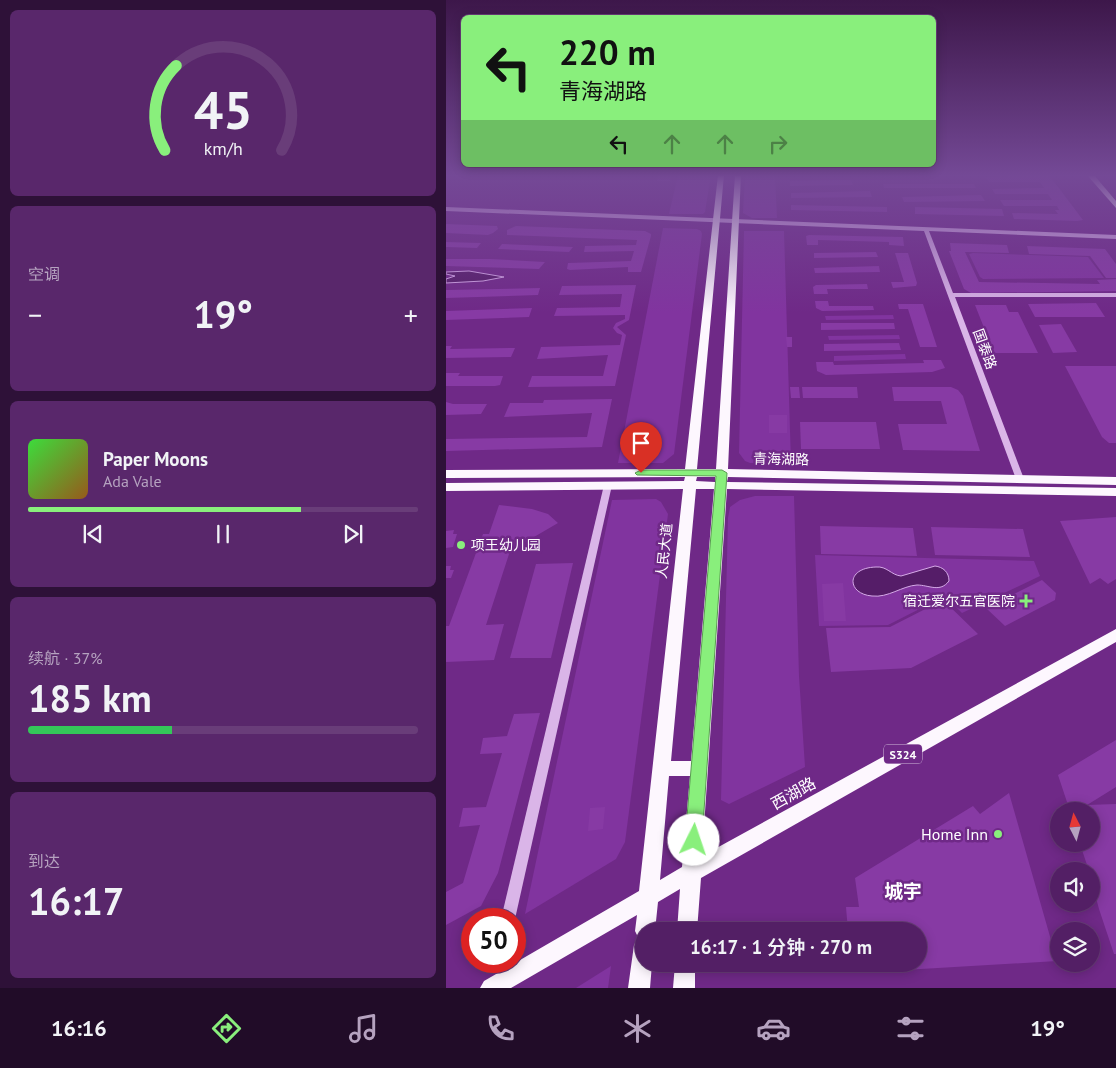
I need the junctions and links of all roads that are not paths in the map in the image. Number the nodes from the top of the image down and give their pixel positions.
1 (697, 221) edge
2 (717, 222) junction
3 (735, 223) junction
4 (927, 230) junction
5 (1116, 238) edge
6 (952, 295) junction
7 (1116, 295) edge
8 (446, 474) edge
9 (691, 479) junction
10 (722, 479) junction
11 (1020, 479) junction
12 (1116, 481) edge
13 (608, 485) junction
14 (446, 487) edge
15 (1116, 492) edge
16 (1116, 636) edge
17 (662, 768) junction
18 (699, 769) junction
19 (691, 873) junction
20 (648, 897) junction
21 (511, 908) edge
22 (646, 922) edge
23 (688, 922) edge
24 (641, 972) edge
25 (685, 972) edge
26 (492, 988) edge
27 (639, 988) edge
28 (684, 988) edge

1 - 2 street
2 - 3 street
2 - 9 main road, 人民大道
3 - 4 street
3 - 10 main road
4 - 5 street
4 - 6 street, 国泰路
6 - 7 street
6 - 11 street, 国泰路
8 - 9 main road, 青海湖路
9 - 10 main road, 青海湖路
9 - 13 main road, 青海湖路
9 - 17 main road, 人民大道
10 - 11 main road, 青海湖路
10 - 15 main road, 青海湖路
10 - 18 main road
11 - 12 main road, 青海湖路
13 - 14 main road, 青海湖路
13 - 21 street
16 - 19 main road, 西湖路 / S324
17 - 18 main road
17 - 20 main road, 人民大道
18 - 19 main road
19 - 20 main road, 西湖路 / S324
19 - 23 main road
20 - 22 main road, 人民大道
20 - 26 main road, 西湖路 / S324
24 - 27 main road
25 - 28 main road

